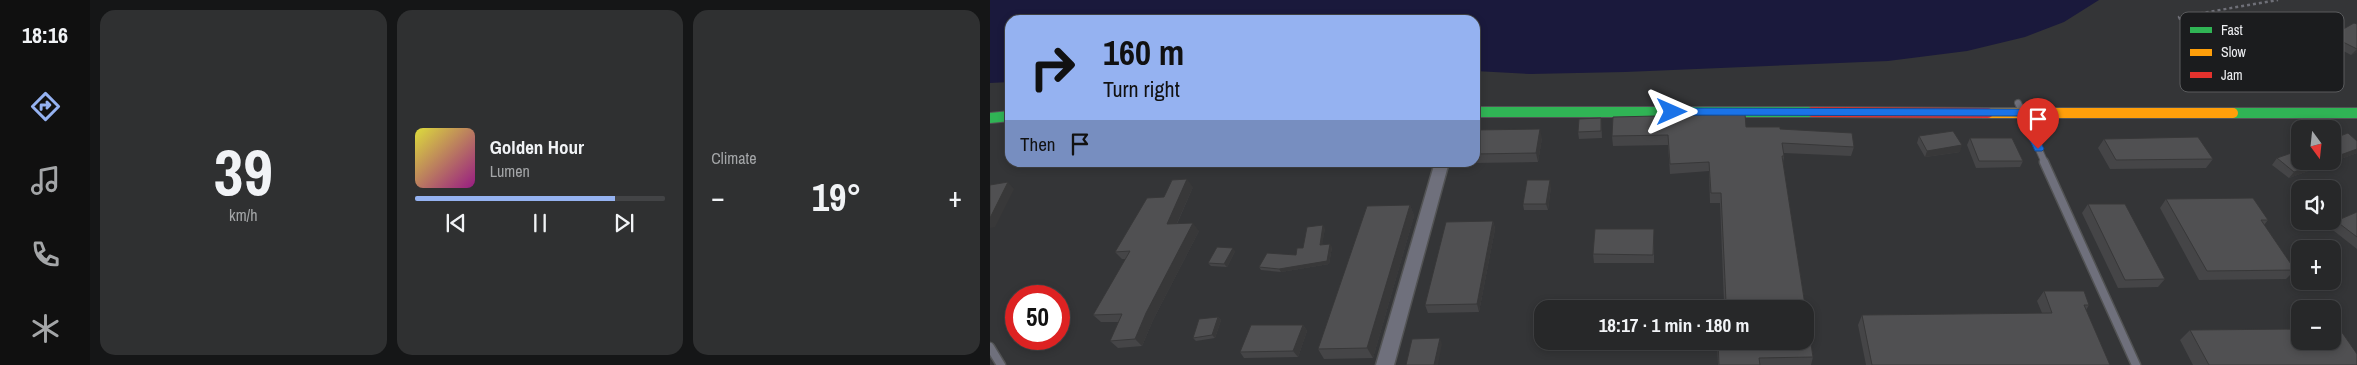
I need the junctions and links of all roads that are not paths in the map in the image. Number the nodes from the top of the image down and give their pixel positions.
1 (1480, 101) edge
2 (2357, 104) edge
3 (2020, 108) junction
4 (1480, 112) edge
5 (2357, 113) edge
6 (1005, 116) edge
7 (990, 118) edge
8 (1005, 126) edge
9 (990, 127) edge
10 (1441, 167) edge
11 (990, 347) edge
12 (1001, 365) edge
13 (1385, 365) edge
14 (2136, 365) edge

1 - 3 main road
2 - 3 main road
3 - 4 main road
3 - 5 main road
3 - 14 lane
6 - 7 main road
8 - 9 main road
10 - 13 street
11 - 12 lane

